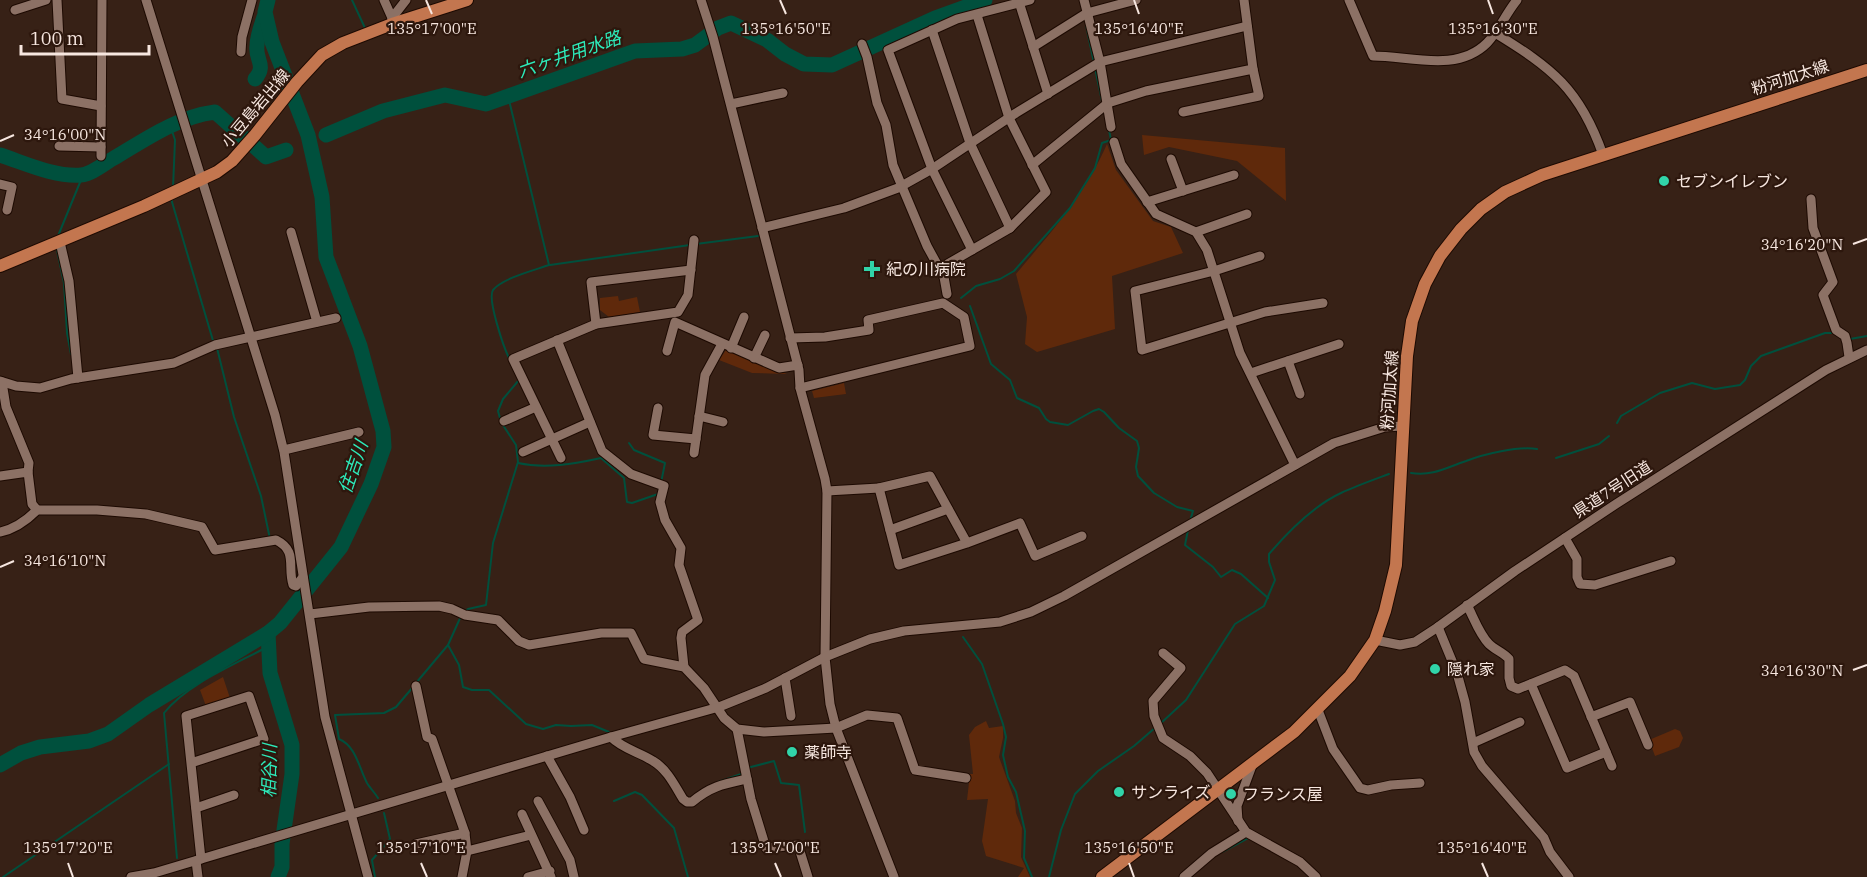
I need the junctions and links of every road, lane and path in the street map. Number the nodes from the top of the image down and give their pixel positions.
1 (46, 0) edge
2 (57, 0) edge
3 (102, 0) edge
4 (146, 0) edge
5 (252, 0) edge
6 (384, 0) edge
7 (406, 0) edge
8 (467, 0) edge
9 (701, 0) edge
10 (1030, 0) edge
11 (1084, 0) edge
12 (1136, 0) edge
13 (1244, 0) edge
14 (1349, 0) edge
15 (1516, 0) edge
16 (1019, 2) junction
17 (15, 10) dead end
18 (1087, 13) junction
19 (977, 15) junction
20 (392, 21) junction
21 (1247, 26) junction
22 (932, 30) junction
23 (1495, 33) junction
24 (862, 44) dead end
25 (1033, 47) junction
26 (241, 52) dead end
27 (1101, 62) junction
28 (1253, 69) junction
29 (1867, 70) edge
30 (783, 93) dead end
31 (1048, 94) junction
32 (1108, 103) junction
33 (731, 104) junction
34 (101, 106) junction
35 (1183, 112) dead end
36 (1009, 118) junction
37 (1111, 127) dead end
38 (1114, 142) dead end
39 (970, 143) junction
40 (59, 146) dead end
41 (1603, 155) junction
42 (1171, 159) dead end
43 (1032, 165) junction
44 (932, 169) junction
45 (1234, 175) dead end
46 (203, 180) junction
47 (0, 184) edge
48 (903, 186) junction
49 (1183, 191) junction
50 (1811, 199) dead end
51 (1147, 202) junction
52 (7, 210) dead end
53 (1247, 214) dead end
54 (762, 228) junction
55 (1010, 228) junction
56 (291, 232) dead end
57 (1196, 232) junction
58 (694, 240) dead end
59 (60, 242) junction
60 (972, 250) junction
61 (1260, 256) dead end
62 (0, 266) edge
63 (939, 269) junction
64 (691, 270) junction
65 (1214, 271) junction
66 (947, 294) dead end
67 (1323, 303) dead end
68 (744, 317) dead end
69 (336, 318) dead end
70 (317, 322) junction
71 (596, 324) junction
72 (1230, 324) junction
73 (765, 335) dead end
74 (252, 336) junction
75 (790, 338) junction
76 (557, 340) junction
77 (1339, 344) dead end
78 (727, 346) junction
79 (1867, 350) edge
80 (667, 351) dead end
81 (1849, 357) junction
82 (754, 358) junction
83 (1288, 361) junction
84 (798, 365) junction
85 (1251, 373) junction
86 (78, 378) junction
87 (1, 381) edge
88 (801, 388) junction
89 (1300, 394) dead end
90 (536, 407) junction
91 (658, 408) dead end
92 (699, 416) junction
93 (504, 421) dead end
94 (590, 422) junction
95 (723, 422) dead end
96 (1403, 426) junction
97 (359, 432) dead end
98 (552, 439) junction
99 (696, 439) junction
100 (284, 450) junction
101 (523, 452) dead end
102 (694, 453) dead end
103 (561, 458) dead end
104 (1295, 465) junction
105 (28, 472) junction
106 (0, 476) edge
107 (879, 488) junction
108 (827, 491) junction
109 (948, 509) junction
110 (37, 510) junction
111 (890, 530) junction
112 (0, 532) edge
113 (1082, 536) dead end
114 (1565, 538) junction
115 (967, 543) junction
116 (1671, 561) dead end
117 (304, 579) junction
118 (1467, 605) junction
119 (310, 614) junction
120 (1438, 627) junction
121 (1375, 640) junction
122 (1163, 653) dead end
123 (825, 657) junction
124 (684, 667) junction
125 (785, 678) junction
126 (1531, 684) junction
127 (416, 686) dead end
128 (719, 708) junction
129 (1318, 710) junction
130 (791, 716) dead end
131 (1591, 717) junction
132 (1520, 722) dead end
133 (836, 728) junction
134 (737, 729) junction
135 (611, 737) junction
136 (1473, 743) junction
137 (1648, 745) dead end
138 (1606, 752) junction
139 (547, 756) junction
140 (191, 763) junction
141 (1253, 763) junction
142 (1612, 766) dead end
143 (966, 778) dead end
144 (747, 779) junction
145 (1420, 783) dead end
146 (449, 786) junction
147 (1217, 790) junction
148 (234, 795) dead end
149 (538, 801) dead end
150 (196, 808) junction
151 (522, 814) dead end
152 (350, 815) junction
153 (1238, 821) junction
154 (584, 830) dead end
155 (1246, 832) junction
156 (465, 833) junction
157 (531, 835) junction
158 (416, 844) dead end
159 (467, 851) junction
160 (199, 860) junction
161 (550, 874) edge
162 (155, 875) edge
163 (131, 877) edge
164 (198, 877) edge
165 (368, 877) edge
166 (462, 877) edge
167 (528, 877) edge
168 (574, 877) edge
169 (808, 877) edge
170 (894, 877) edge
171 (1102, 877) edge
172 (1184, 877) edge
173 (1317, 877) edge
174 (1569, 877) edge

1 - 17 street
2 - 34 street
3 - 34 street
4 - 46 street
5 - 26 street
6 - 20 street
7 - 20 street
8 - 20 main road, 小豆島岩出線
9 - 33 street
10 - 16 street
11 - 18 street
12 - 18 street
13 - 21 street
14 - 23 street
15 - 23 street
16 - 19 street
16 - 25 street
18 - 25 street
18 - 27 street
19 - 22 street
19 - 36 street
20 - 46 main road, 小豆島岩出線
21 - 27 street
21 - 28 street
22 - 39 street
22 - 44 street
23 - 41 street
24 - 48 street
25 - 31 street
27 - 31 street
27 - 32 street
28 - 32 street
28 - 35 street
29 - 41 main road, 粉河加太線
30 - 33 street
31 - 36 street
32 - 37 street
32 - 43 street
33 - 54 street
34 - 40 street
36 - 39 street
36 - 43 street
38 - 51 street
39 - 44 street
39 - 55 street
41 - 96 main road, 粉河加太線
42 - 49 street
43 - 55 street
44 - 48 street
44 - 60 street
45 - 49 street
46 - 59 main road, 小豆島岩出線
46 - 74 street
47 - 52 street
48 - 54 street
48 - 63 street
49 - 51 street
50 - 81 street
51 - 57 street
53 - 57 street
54 - 75 street
55 - 60 street
56 - 70 street
57 - 65 street
58 - 64 street
59 - 62 main road, 小豆島岩出線
59 - 86 street
60 - 63 street
61 - 65 street
63 - 66 street
64 - 71 street
64 - 71 street
65 - 72 street
65 - 72 street
67 - 72 street
68 - 78 street
69 - 70 street
70 - 74 street
71 - 76 street
72 - 85 street
73 - 82 street
74 - 86 street
74 - 100 street
75 - 84 street
75 - 88 street
76 - 90 street
76 - 94 street
77 - 83 street
78 - 80 street
78 - 82 street
78 - 92 street
79 - 81 street, 県道7号旧道
81 - 114 street, 県道7号旧道
82 - 84 street
83 - 85 street
83 - 89 street
84 - 88 street
85 - 104 street
86 - 87 street
87 - 105 street
88 - 108 street
90 - 93 street
90 - 98 street
91 - 99 street
92 - 95 street
92 - 99 street
94 - 98 street
94 - 124 street
96 - 104 street
96 - 121 main road, 粉河加太線
97 - 100 street
98 - 101 street
98 - 103 street
99 - 102 street
100 - 117 street
104 - 123 street
105 - 106 street
105 - 110 street
107 - 108 street
107 - 109 street
107 - 111 street
108 - 123 street
109 - 111 street
109 - 115 street
110 - 112 street
110 - 117 street
111 - 115 street
113 - 115 street
114 - 116 street
114 - 118 street, 県道7号旧道
117 - 119 street
118 - 120 street, 県道7号旧道
118 - 126 street
119 - 124 street
119 - 152 street
120 - 121 street, 県道7号旧道
120 - 136 street
121 - 129 main road, 粉河加太線
122 - 147 street
123 - 125 street
123 - 133 street
124 - 128 street
125 - 128 street
125 - 130 street
126 - 131 street
126 - 138 street
127 - 146 street
128 - 134 street
128 - 135 street
129 - 141 main road, 粉河加太線
129 - 145 street
131 - 137 street
131 - 138 street
132 - 136 street
133 - 134 street
133 - 143 street
133 - 170 street
134 - 144 street
135 - 139 street
135 - 144 street
136 - 174 street
138 - 142 street
139 - 146 street
139 - 154 street
140 - 140 street
140 - 150 street
141 - 147 main road, 粉河加太線
141 - 153 street
144 - 169 street
146 - 152 street
146 - 156 street
147 - 153 street
147 - 171 main road, 粉河加太線
148 - 150 street
149 - 168 street
150 - 160 street
151 - 157 street
152 - 160 street
152 - 165 street
153 - 155 street
155 - 172 street
155 - 173 street
156 - 158 street
156 - 159 street
157 - 159 street
157 - 161 street
159 - 166 street
160 - 162 street
160 - 164 street
161 - 167 street
162 - 163 street

